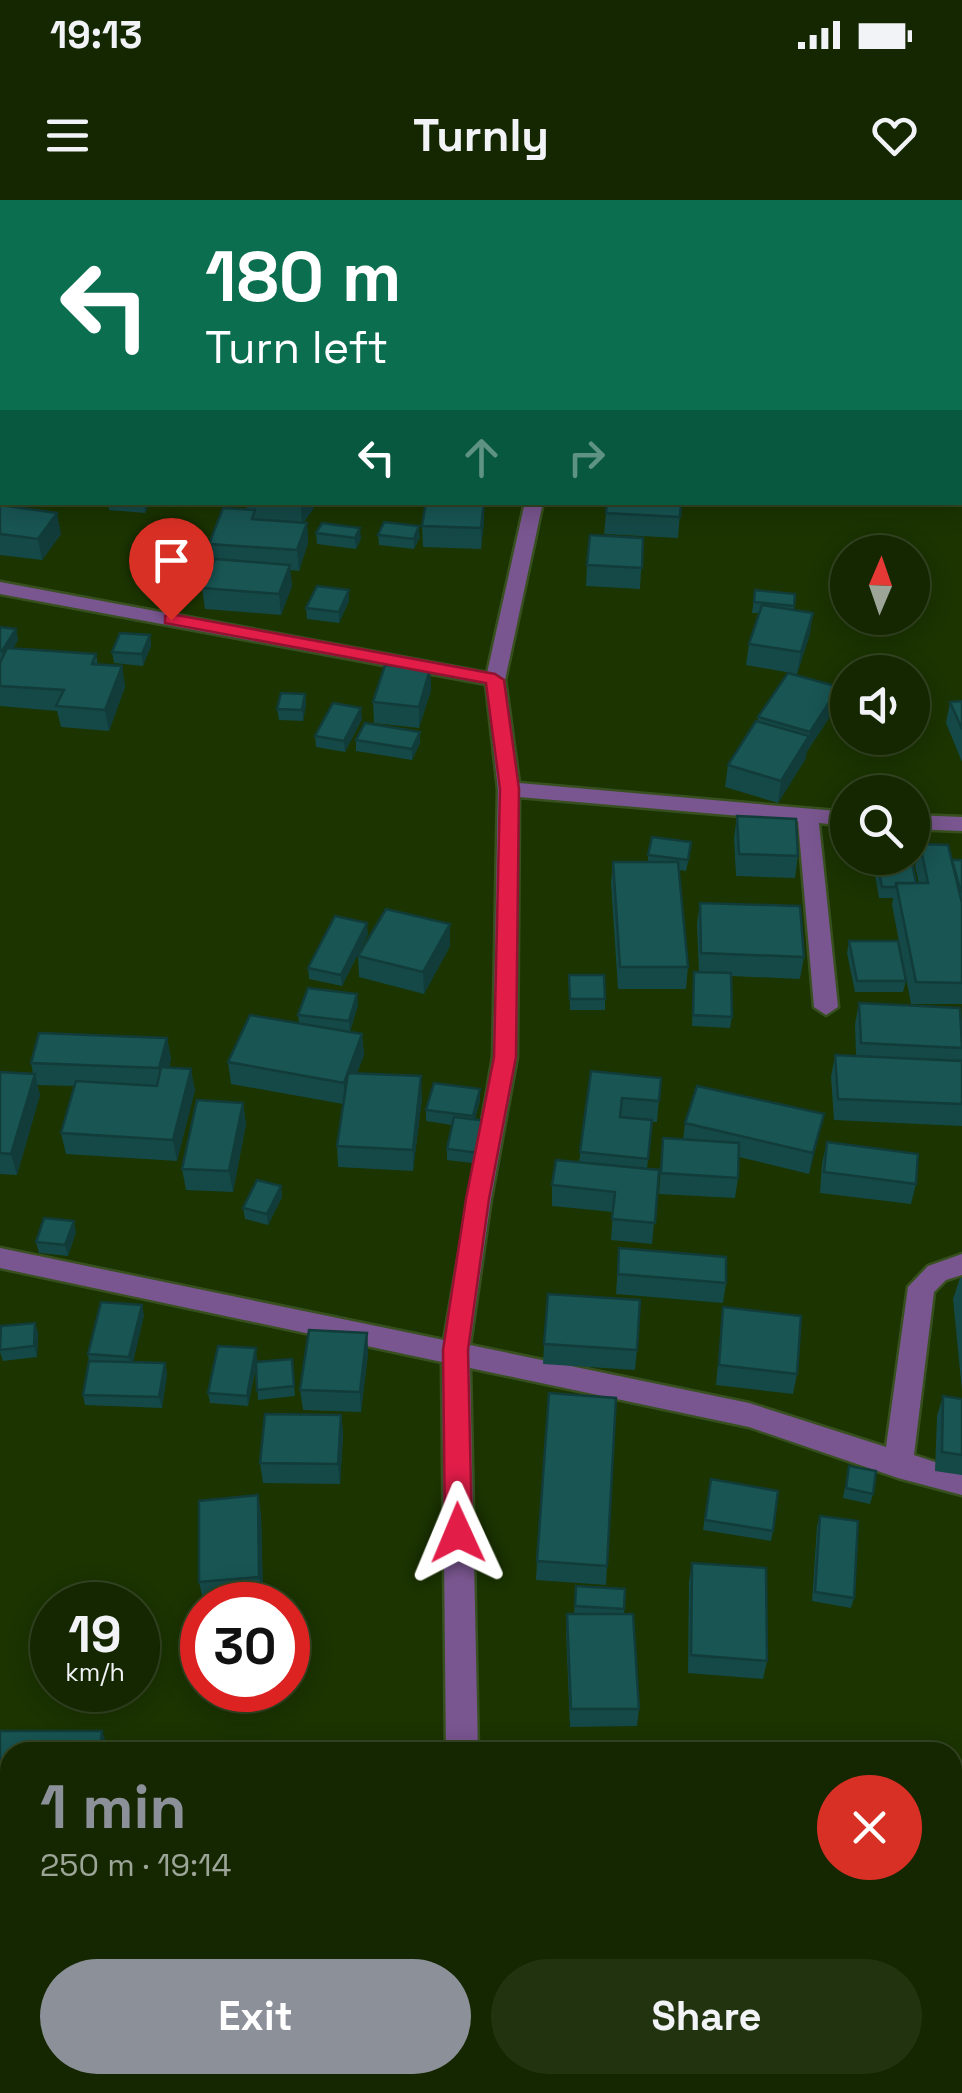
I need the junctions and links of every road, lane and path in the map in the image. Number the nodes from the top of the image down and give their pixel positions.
1 (534, 505) edge
2 (0, 588) edge
3 (495, 680) junction
4 (510, 789) junction
5 (808, 818) junction
6 (830, 819) edge
7 (930, 823) edge
8 (962, 824) edge
9 (826, 1008) dead end
10 (0, 1258) edge
11 (962, 1264) edge
12 (456, 1350) junction
13 (898, 1466) junction
14 (962, 1483) edge
15 (462, 1742) edge

1 - 3 street
2 - 3 street
3 - 4 street
4 - 5 street
4 - 12 street
5 - 6 street
5 - 9 street
7 - 8 street
10 - 12 street
11 - 13 street
12 - 13 street
12 - 15 street
13 - 14 street

